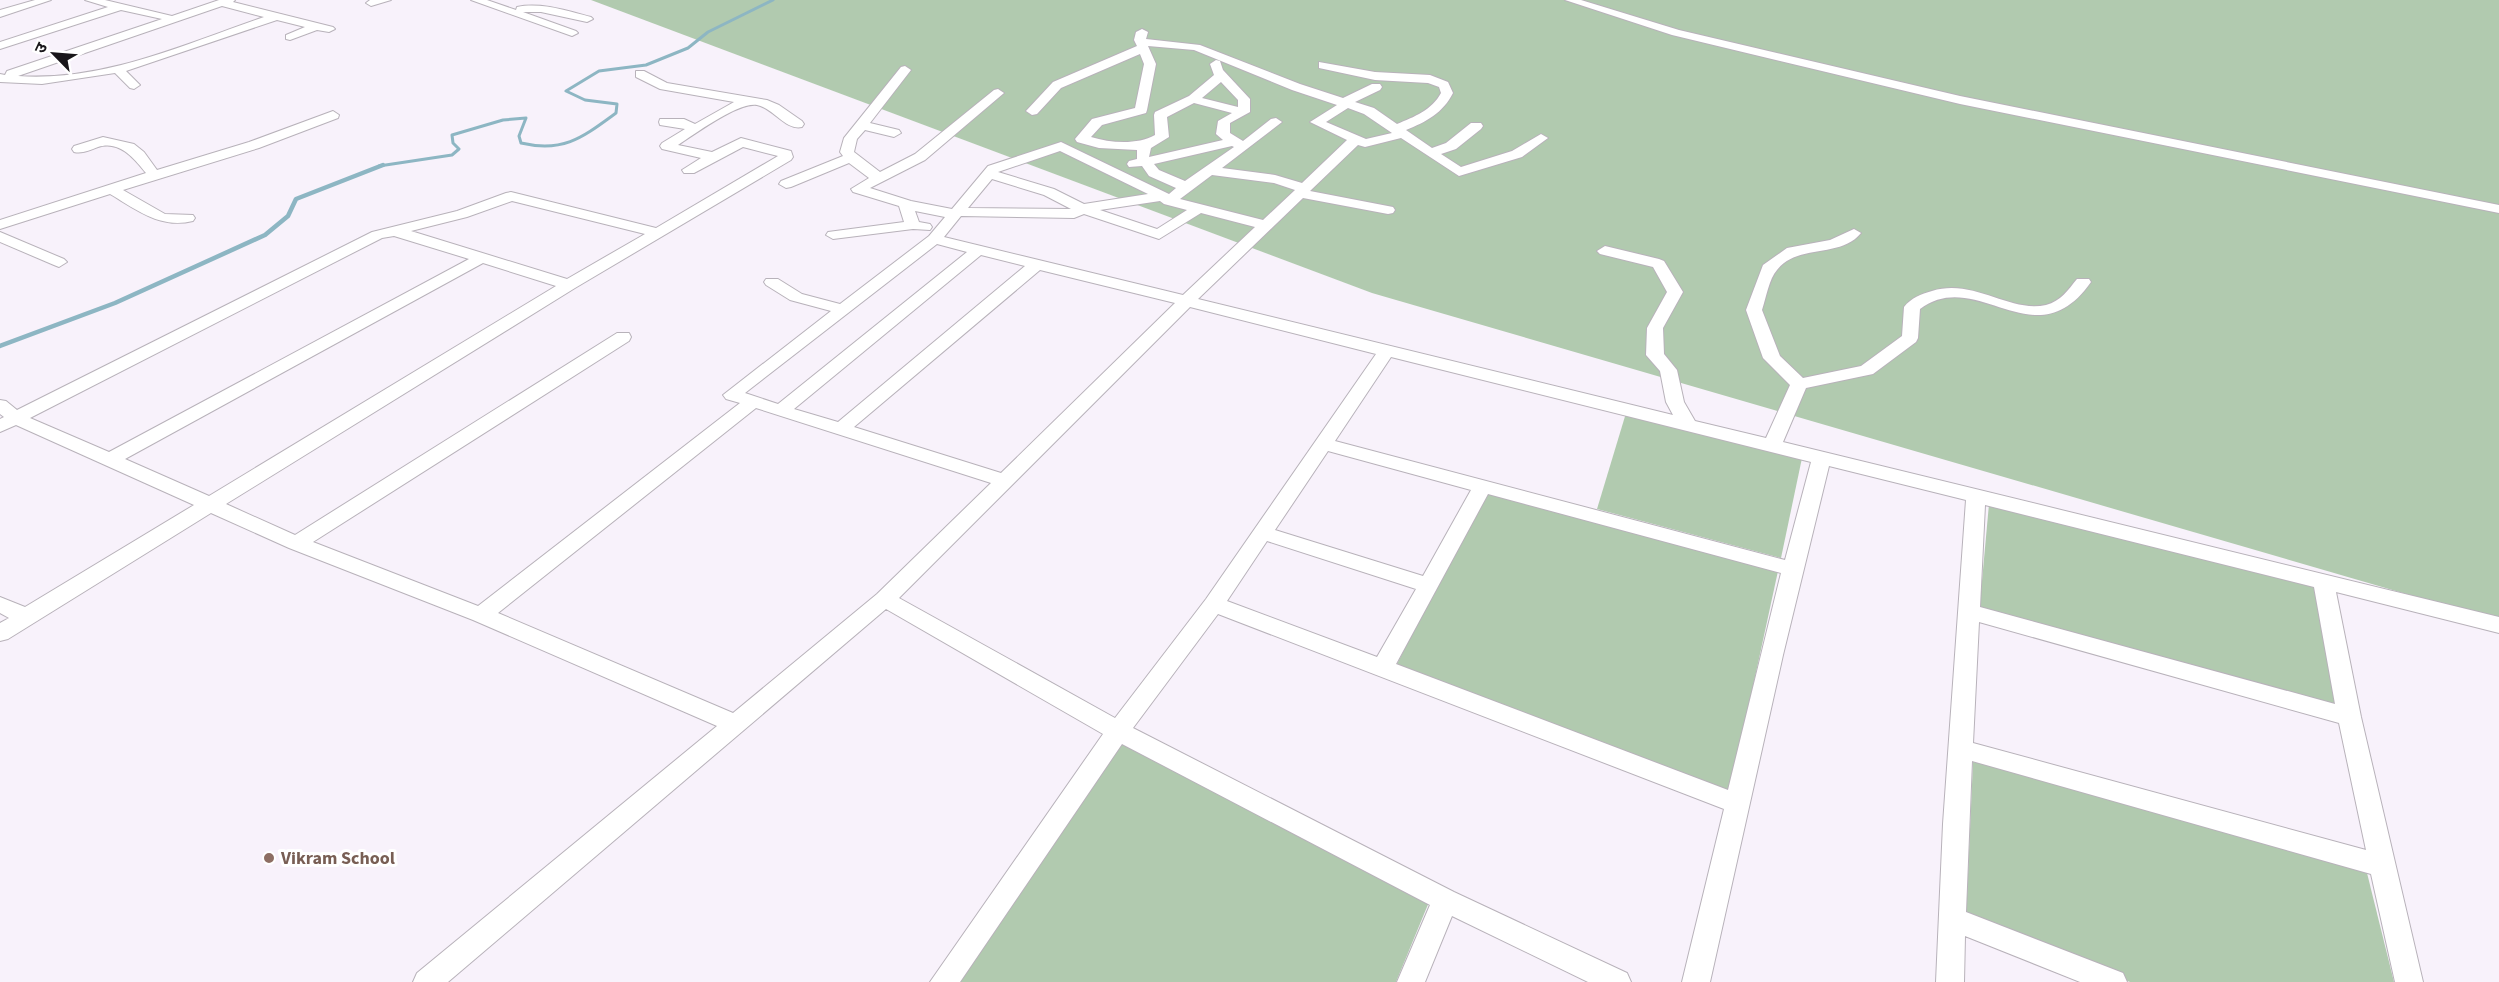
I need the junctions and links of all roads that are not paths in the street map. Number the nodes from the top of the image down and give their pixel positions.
1 (46, 0) edge
2 (90, 0) edge
3 (386, 0) edge
4 (476, 0) edge
5 (1570, 0) edge
6 (218, 1) edge
7 (371, 3) dead end
8 (120, 7) junction
9 (504, 10) junction
10 (0, 14) edge
11 (277, 16) junction
12 (167, 17) junction
13 (587, 19) dead end
14 (316, 26) junction
15 (329, 29) dead end
16 (573, 33) dead end
17 (290, 37) dead end
18 (1142, 41) junction
19 (0, 46) edge
20 (1218, 56) junction
21 (1323, 65) dead end
22 (117, 68) junction
23 (905, 70) dead end
24 (0, 73) edge
25 (640, 74) dead end
26 (1221, 75) junction
27 (0, 78) edge
28 (134, 85) dead end
29 (1376, 87) dead end
30 (998, 93) dead end
31 (1193, 99) junction
32 (747, 100) junction
33 (1345, 103) junction
34 (1032, 111) dead end
35 (1244, 112) junction
36 (333, 116) dead end
37 (1383, 120) junction
38 (665, 122) dead end
39 (1276, 122) dead end
40 (797, 124) dead end
41 (862, 125) junction
42 (1476, 126) dead end
43 (693, 128) junction
44 (1400, 132) junction
45 (894, 133) dead end
46 (1130, 134) dead end
47 (1351, 138) junction
48 (1541, 138) dead end
49 (1082, 139) junction
50 (1116, 144) junction
51 (1239, 144) junction
52 (1061, 146) junction
53 (1145, 146) junction
54 (79, 149) dead end
55 (1431, 153) junction
56 (715, 157) junction
57 (850, 158) junction
58 (1146, 162) junction
59 (689, 170) dead end
60 (1108, 170) junction
61 (1211, 171) junction
62 (989, 174) junction
63 (154, 175) junction
64 (879, 178) junction
65 (786, 184) dead end
66 (1186, 187) junction
67 (112, 189) junction
68 (1303, 190) junction
69 (1166, 199) junction
70 (907, 205) junction
71 (1199, 208) junction
72 (1082, 209) junction
73 (2499, 209) edge
74 (1388, 210) dead end
75 (956, 213) junction
76 (188, 218) dead end
77 (4, 220) edge
78 (913, 225) junction
79 (1267, 226) junction
80 (395, 231) junction
81 (658, 233) junction
82 (1854, 233) dead end
83 (938, 234) junction
84 (833, 235) dead end
85 (0, 237) edge
86 (978, 250) junction
87 (1605, 250) dead end
88 (482, 258) junction
89 (59, 262) dead end
90 (1036, 265) junction
91 (772, 282) dead end
92 (2083, 282) dead end
93 (569, 285) junction
94 (1186, 302) junction
95 (1210, 308) junction
96 (842, 309) junction
97 (1164, 323) junction
98 (623, 337) dead end
99 (1386, 352) junction
100 (1799, 384) junction
101 (753, 402) junction
102 (781, 410) junction
103 (5, 416) edge
104 (1688, 425) junction
105 (841, 429) junction
106 (1324, 444) junction
107 (1771, 447) junction
108 (109, 460) junction
109 (1821, 460) junction
110 (1006, 481) junction
111 (1483, 486) junction
112 (1976, 496) junction
113 (208, 505) junction
114 (1263, 533) junction
115 (296, 543) junction
116 (1791, 569) junction
117 (2323, 580) junction
118 (1428, 585) junction
119 (885, 599) junction
120 (0, 604) edge
121 (1214, 604) junction
122 (1969, 612) junction
123 (481, 615) junction
124 (26, 617) junction
125 (2499, 625) edge
126 (0, 633) edge
127 (1383, 668) junction
128 (2349, 717) junction
129 (737, 724) junction
130 (1118, 730) junction
131 (1961, 749) junction
132 (1739, 804) junction
133 (2383, 866) junction
134 (1445, 900) junction
135 (1952, 919) junction
136 (428, 982) edge
137 (944, 982) edge
138 (1411, 982) edge
139 (1617, 982) edge
140 (1696, 982) edge
141 (1950, 982) edge
142 (2113, 982) edge
143 (2409, 982) edge

1 - 10 street
2 - 8 street
3 - 7 street
4 - 9 street
5 - 73 street
6 - 11 street
6 - 12 street
6 - 27 street
8 - 12 street
8 - 19 street
9 - 13 street
9 - 16 street
11 - 14 street
11 - 22 street
12 - 24 street
14 - 15 street
14 - 17 street
18 - 20 street
18 - 34 street
18 - 49 street
20 - 26 street
20 - 33 street
21 - 44 street
22 - 27 street
22 - 28 street
23 - 41 street
25 - 32 street
26 - 31 street
26 - 35 street
29 - 33 street
30 - 64 street
31 - 35 street
31 - 53 street
32 - 40 street
32 - 43 street
33 - 37 street
33 - 47 street
35 - 51 street
36 - 63 street
37 - 44 street
37 - 47 street
38 - 43 street
39 - 51 street
41 - 45 street
41 - 57 street
42 - 55 street
43 - 56 street
44 - 47 street
44 - 55 street
46 - 50 street
47 - 68 street
48 - 55 street
49 - 50 street
49 - 52 street
50 - 53 street
51 - 58 street
51 - 61 street
52 - 60 street
52 - 62 street
53 - 58 street
54 - 63 street
56 - 59 street
56 - 81 street
57 - 64 street
57 - 65 street
58 - 60 street
58 - 66 street
60 - 69 street
61 - 66 street
61 - 68 street
62 - 72 street
62 - 75 street
63 - 67 street
64 - 70 street
66 - 69 street
67 - 76 street
67 - 77 street
68 - 74 street
68 - 79 street
69 - 71 street
69 - 72 street
70 - 75 street
70 - 78 street
71 - 72 street
71 - 79 street
72 - 75 street
75 - 83 street
78 - 83 street
78 - 84 street
79 - 94 street
80 - 81 street
80 - 88 street
80 - 103 street
81 - 93 street
82 - 100 street
83 - 86 street
83 - 96 street
85 - 89 street
86 - 90 street
86 - 102 street
87 - 104 street
88 - 93 street
88 - 108 street
90 - 94 street
90 - 105 street
91 - 96 street
92 - 100 street
93 - 113 street
94 - 95 street
94 - 97 street
95 - 97 street
95 - 99 street
96 - 101 street
97 - 110 street
98 - 115 street
99 - 104 street
99 - 106 street
100 - 107 street
101 - 102 street
101 - 123 street
102 - 105 street
103 - 108 street
104 - 107 street
105 - 110 street
106 - 111 street
106 - 114 street
107 - 109 street
108 - 113 street
109 - 112 street
109 - 116 street
110 - 119 street
111 - 116 street
111 - 118 street
112 - 117 street
112 - 122 street
113 - 115 street
113 - 124 street
114 - 118 street
114 - 121 street
115 - 123 street
116 - 132 street
117 - 125 street
117 - 128 street
118 - 127 street
119 - 129 street
119 - 130 street
120 - 124 street
121 - 127 street
121 - 130 street
122 - 128 street
122 - 131 street
123 - 129 street
124 - 126 street
127 - 132 street
128 - 133 street
129 - 136 street
130 - 134 street
130 - 137 street
131 - 133 street
131 - 135 street
132 - 140 street
133 - 143 street
134 - 138 street
134 - 139 street
135 - 141 street
135 - 142 street

